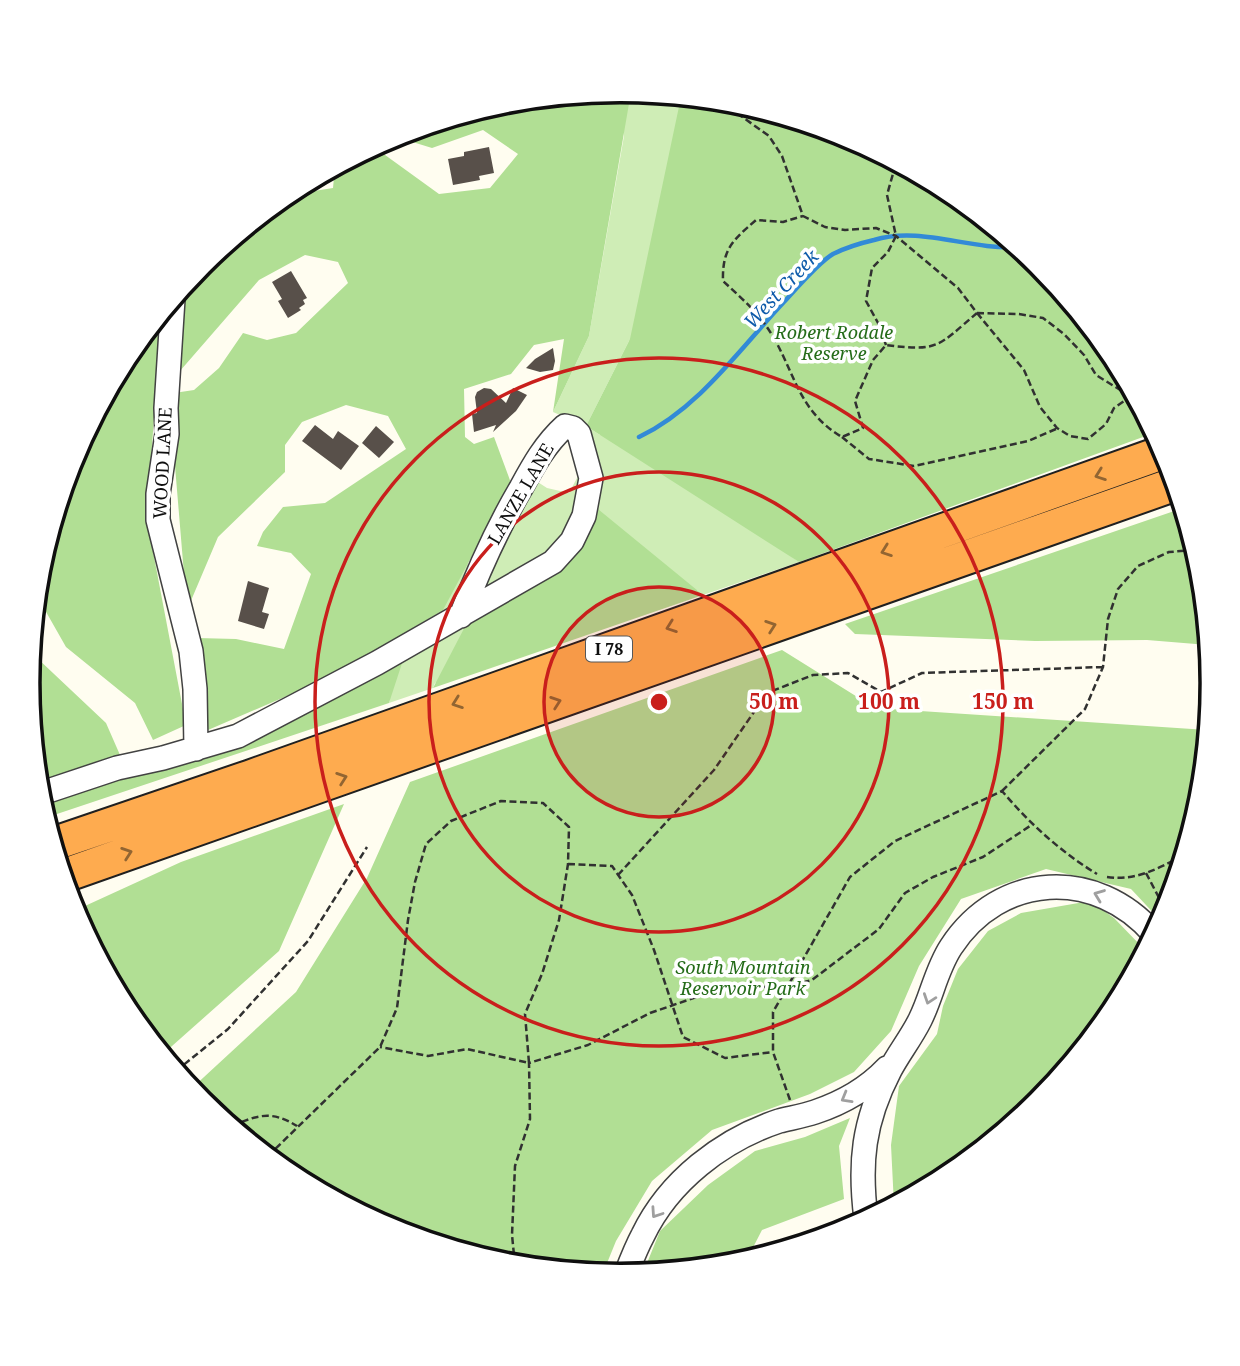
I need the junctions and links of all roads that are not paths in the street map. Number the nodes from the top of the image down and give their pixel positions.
1 (172, 316) edge
2 (1154, 456) edge
3 (1166, 487) edge
4 (461, 616) junction
5 (196, 749) junction
6 (50, 790) edge
7 (62, 841) edge
8 (72, 873) edge
9 (1146, 925) edge
10 (898, 1055) junction
11 (865, 1208) edge
12 (631, 1263) edge

1 - 5 street, WOOD LANE
2 -> 7 highway, I 78
8 -> 3 highway, I 78
4 - 4 street, LANZE LANE
4 - 5 street, LANZE LANE
5 - 6 street, LANZE LANE
9 -> 10 street
10 - 11 street
10 -> 12 street

